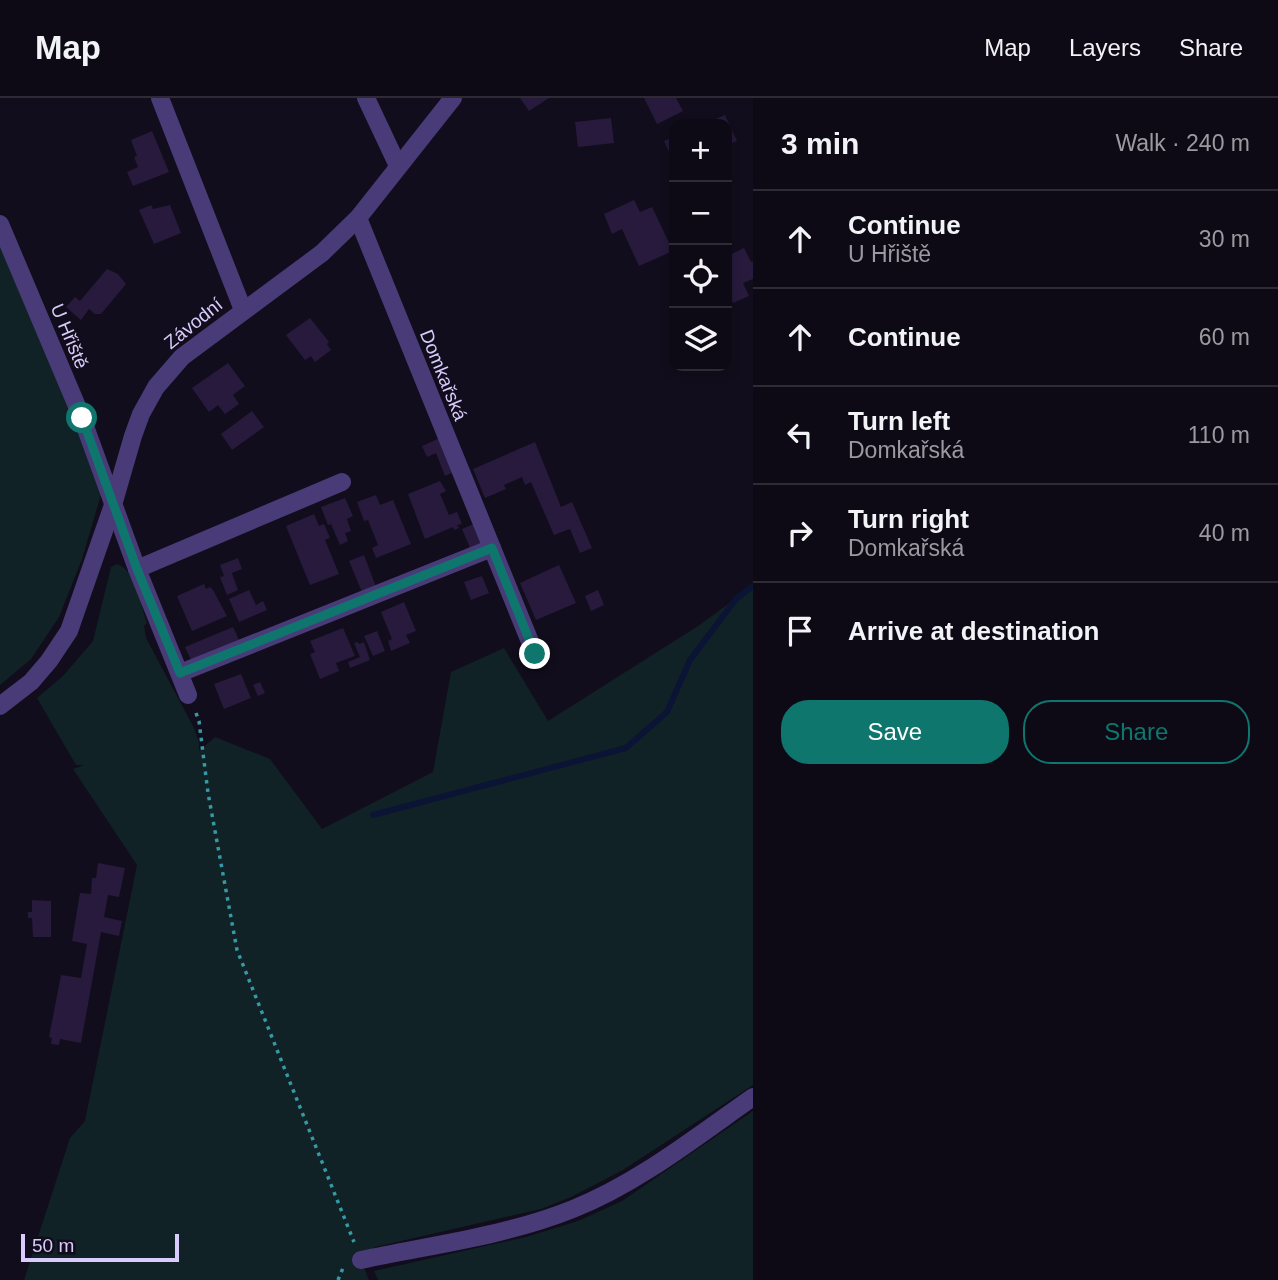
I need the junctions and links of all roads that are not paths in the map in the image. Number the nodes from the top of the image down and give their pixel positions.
1 (160, 98) edge
2 (366, 98) edge
3 (453, 98) edge
4 (398, 166) junction
5 (358, 218) junction
6 (0, 224) edge
7 (243, 310) junction
8 (342, 482) dead end
9 (113, 505) junction
10 (492, 548) junction
11 (137, 569) junction
12 (535, 654) dead end
13 (180, 673) junction
14 (188, 695) road end
15 (0, 706) edge
16 (753, 1097) edge
17 (361, 1260) road end

1 - 7 street
2 - 4 street
3 - 4 street, Závodní
4 - 5 street, Závodní
5 - 7 street, Závodní
5 - 10 street, Domkařská
6 - 9 street, U Hřiště
7 - 9 street, Závodní
8 - 11 street
9 - 11 street, U Hřiště
9 - 15 street, Závodní
10 - 12 street, Domkařská
10 - 13 street
11 - 13 street, U Hřiště
13 - 14 street, U Hřiště
16 - 17 street

